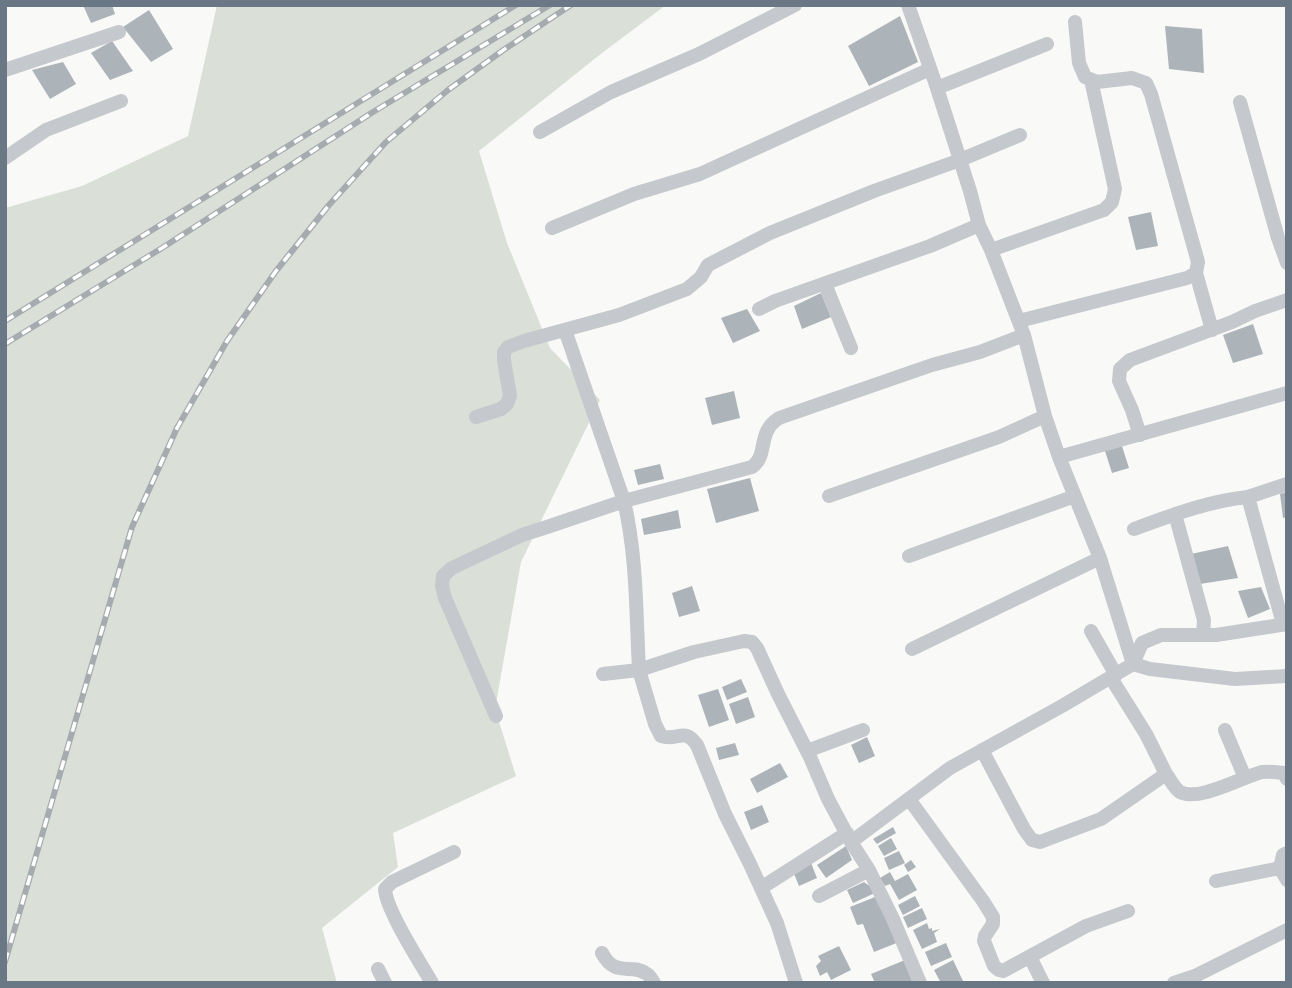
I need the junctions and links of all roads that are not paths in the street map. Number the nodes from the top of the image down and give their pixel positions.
1 (795, 5) edge
2 (908, 5) edge
3 (1075, 22) dead end
4 (119, 32) dead end
5 (1047, 44) dead end
6 (930, 69) junction
7 (5, 70) edge
8 (1091, 80) junction
9 (937, 88) junction
10 (121, 101) dead end
11 (1240, 102) dead end
12 (540, 132) dead end
13 (1020, 135) dead end
14 (5, 158) edge
15 (960, 160) junction
16 (979, 225) junction
17 (552, 228) dead end
18 (991, 250) junction
19 (1287, 263) edge
20 (1196, 272) junction
21 (825, 284) junction
22 (1287, 300) edge
23 (759, 309) dead end
24 (1021, 328) junction
25 (565, 330) junction
26 (1212, 330) junction
27 (851, 348) dead end
28 (1287, 393) edge
29 (1045, 416) junction
30 (476, 417) dead end
31 (1140, 435) junction
32 (1059, 457) junction
33 (1287, 484) edge
34 (829, 496) dead end
35 (1075, 496) junction
36 (1248, 497) junction
37 (624, 501) junction
38 (1175, 514) junction
39 (1134, 529) dead end
40 (909, 556) dead end
41 (1100, 558) junction
42 (1285, 624) edge
43 (1091, 631) dead end
44 (1203, 635) junction
45 (912, 649) dead end
46 (1133, 664) junction
47 (639, 670) junction
48 (603, 674) dead end
49 (1287, 676) edge
50 (1113, 677) junction
51 (496, 716) dead end
52 (863, 730) dead end
53 (1225, 730) dead end
54 (982, 750) junction
55 (807, 751) junction
56 (1166, 774) junction
57 (1286, 774) edge
58 (1245, 778) junction
59 (909, 799) junction
60 (849, 838) junction
61 (454, 852) dead end
62 (1287, 853) edge
63 (869, 870) junction
64 (1284, 874) edge
65 (1216, 881) dead end
66 (761, 888) junction
67 (819, 896) dead end
68 (1128, 911) dead end
69 (1287, 930) edge
70 (602, 953) dead end
71 (1030, 957) junction
72 (378, 969) dead end
73 (385, 983) edge
74 (432, 983) edge
75 (654, 983) edge
76 (796, 983) edge
77 (920, 983) edge
78 (1043, 983) edge
79 (1174, 983) edge

1 - 12 street
2 - 6 street
3 - 8 street
4 - 7 street
5 - 9 street
6 - 9 street
6 - 17 street
8 - 18 street
8 - 20 street
9 - 15 street
10 - 14 street
11 - 19 street
13 - 15 street
15 - 16 street
15 - 25 street
16 - 18 street
16 - 21 street
18 - 24 street
20 - 24 street
20 - 26 street
21 - 23 street
21 - 27 street
22 - 26 street
24 - 29 street
24 - 37 street
25 - 30 street
25 - 37 street
26 - 31 street
28 - 31 street
29 - 32 street
29 - 34 street
31 - 32 street
32 - 35 street
33 - 36 street
35 - 40 street
35 - 41 street
36 - 38 street
36 - 42 street
37 - 47 street
37 - 51 street
38 - 39 street
38 - 44 street
41 - 45 street
41 - 46 street
42 - 44 street
43 - 50 street
44 - 46 street
46 - 49 street
46 - 50 street
47 - 48 street
47 - 55 street
47 - 66 street
50 - 54 street
50 - 56 street
52 - 55 street
53 - 58 street
54 - 56 street
54 - 59 street
55 - 60 street
56 - 58 street
57 - 58 street
59 - 60 street
59 - 71 street
60 - 63 street
60 - 66 street
61 - 74 street
62 - 64 street
63 - 67 street
63 - 77 street
64 - 65 street
66 - 76 street
68 - 71 street
69 - 79 street
70 - 75 street
71 - 78 street
72 - 73 street

